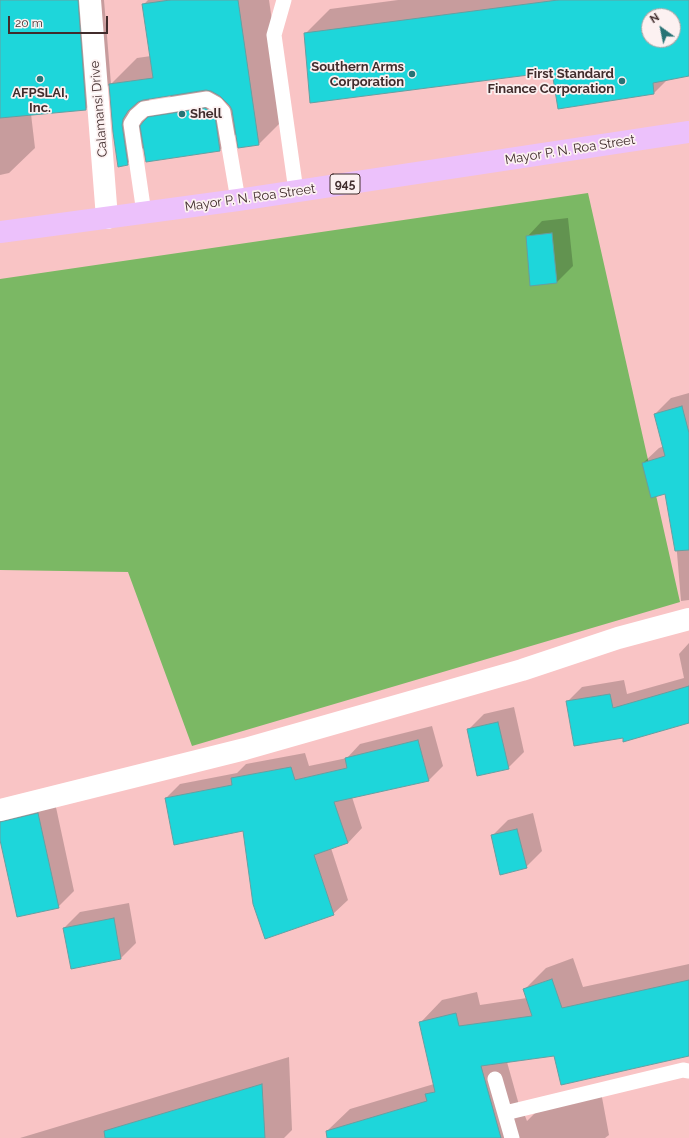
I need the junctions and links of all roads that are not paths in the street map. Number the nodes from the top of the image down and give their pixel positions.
1 (90, 0) edge
2 (284, 0) edge
3 (689, 132) edge
4 (296, 191) junction
5 (238, 200) junction
6 (144, 213) junction
7 (107, 218) junction
8 (0, 232) edge
9 (689, 619) edge
10 (0, 810) edge
11 (689, 1071) edge
12 (495, 1079) dead end
13 (505, 1113) junction
14 (512, 1138) edge

1 - 7 street, Calamansi Drive
2 - 4 lane
3 - 4 main road, Mayor P. N. Roa Street / 945
4 - 5 main road, Mayor P. N. Roa Street / 945
5 - 6 main road, Mayor P. N. Roa Street / 945
5 - 6 lane
6 - 7 main road, Mayor P. N. Roa Street / 945
7 - 8 main road, Mayor P. N. Roa Street / 945
9 - 10 street
11 - 13 lane
12 - 13 lane
13 - 14 lane

